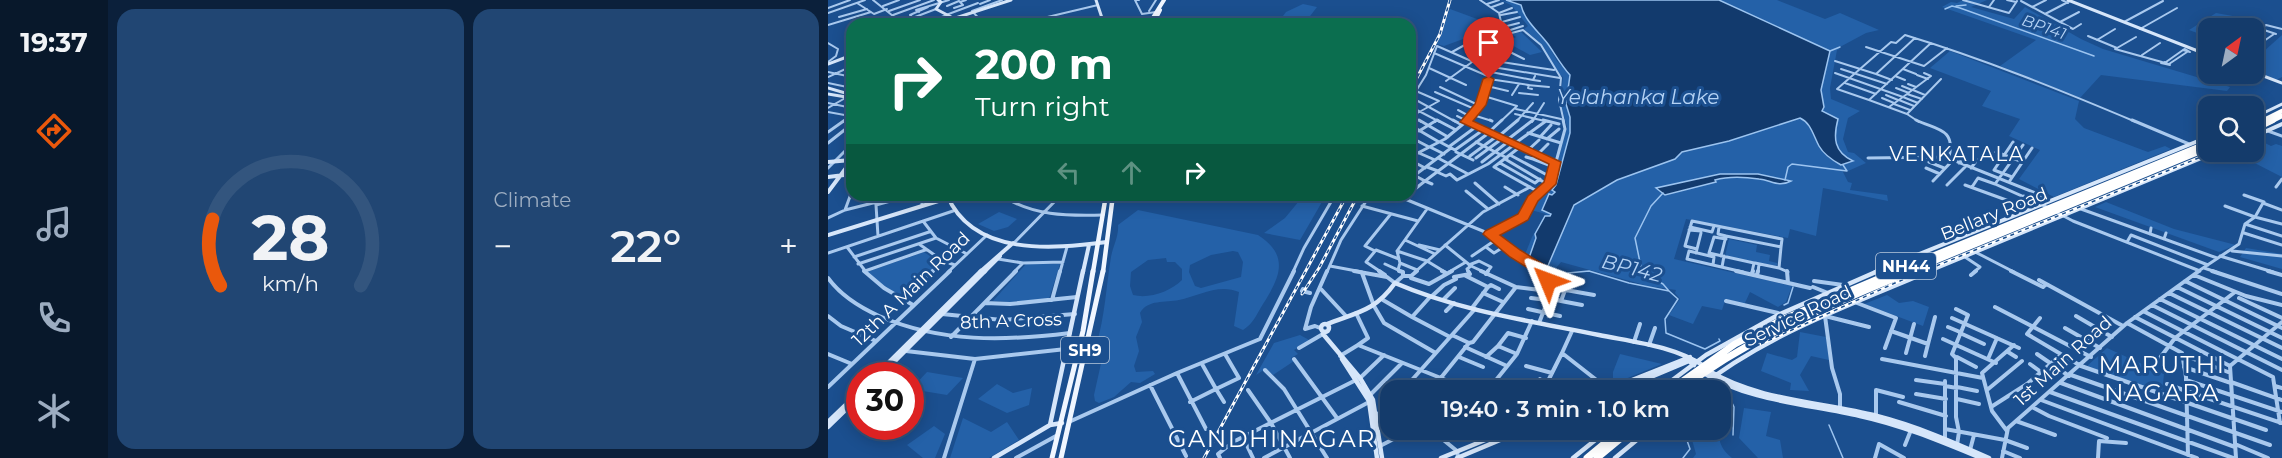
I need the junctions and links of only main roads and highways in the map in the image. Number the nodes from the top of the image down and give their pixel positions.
1 (1011, 0) edge
2 (1096, 0) edge
3 (1166, 0) edge
4 (2069, 1) edge
5 (938, 2) edge
6 (953, 18) joint
7 (1102, 18) edge
8 (1154, 18) edge
9 (2198, 51) edge
10 (846, 57) edge
11 (829, 64) edge
12 (2264, 76) edge
13 (2282, 83) edge
14 (828, 91) edge
15 (846, 95) edge
16 (2282, 104) edge
17 (2282, 111) edge
18 (2264, 113) edge
19 (2282, 116) edge
20 (2264, 121) edge
21 (2264, 123) edge
22 (2282, 124) edge
23 (2264, 132) edge
24 (2198, 141) edge
25 (2198, 148) edge
26 (2198, 152) edge
27 (2198, 160) edge
28 (846, 161) edge
29 (830, 162) edge
30 (846, 167) edge
31 (2158, 167) junction
32 (846, 175) edge
33 (838, 176) junction
34 (828, 177) edge
35 (828, 192) edge
36 (934, 201) edge
37 (950, 201) edge
38 (1105, 201) edge
39 (1112, 201) edge
40 (828, 235) edge
41 (1107, 242) junction
42 (1013, 243) junction
43 (1099, 243) junction
44 (1089, 245) junction
45 (1002, 253) junction
46 (1779, 314) junction
47 (1792, 331) junction
48 (922, 332) junction
49 (903, 351) junction
50 (1692, 359) junction
51 (891, 362) edge
52 (893, 362) edge
53 (1712, 377) junction
54 (1635, 380) edge
55 (1643, 380) edge
56 (1670, 380) edge
57 (1684, 380) edge
58 (1693, 380) edge
59 (1708, 380) edge
60 (846, 407) edge
61 (846, 408) edge
62 (1844, 410) junction
63 (838, 415) junction
64 (1374, 417) junction
65 (828, 422) edge
66 (1061, 424) junction
67 (1050, 425) junction
68 (828, 427) edge
69 (1490, 440) edge
70 (1498, 440) edge
71 (1595, 440) edge
72 (1609, 440) edge
73 (1619, 440) edge
74 (1637, 440) edge
75 (1457, 456) edge
76 (994, 458) edge
77 (1052, 458) edge
78 (1061, 458) edge
79 (1379, 458) edge
80 (1440, 458) edge
81 (1573, 458) edge
82 (1587, 458) edge
83 (1597, 458) edge
84 (1616, 458) edge
85 (1981, 458) edge
86 (1988, 458) edge

1 - 6 main road
2 - 7 main road
3 - 8 main road
4 - 9 main road
5 - 6 main road
10 - 11 main road
12 - 13 main road
14 - 15 main road
16 - 18 main road
17 - 20 highway
19 - 21 highway
22 - 23 main road
24 - 46 main road
25 - 31 highway, Bellary Road / NH44
26 - 31 highway, Bellary Road / NH44
27 - 47 main road, Service Road
28 - 29 main road
30 - 33 main road
31 - 57 highway, Bellary Road / NH44
31 - 58 highway, Bellary Road / NH44
32 - 33 main road
33 - 34 main road
33 - 35 main road
36 - 40 main road
37 - 42 main road
38 - 43 main road, SH9
39 - 41 main road, SH9
41 - 43 main road
41 - 78 main road, SH9
42 - 44 main road
42 - 45 main road
43 - 44 main road
43 - 66 main road, SH9
44 - 67 main road
45 - 48 main road
45 - 48 main road
46 - 47 main road
46 - 50 main road
47 - 53 main road, Service Road
48 - 49 main road
49 - 51 main road
49 - 52 main road
50 - 53 main road
50 - 54 main road
50 - 55 main road
50 - 56 main road
50 - 64 main road
53 - 59 main road, Service Road
53 - 62 main road
60 - 63 main road
61 - 63 main road
62 - 85 main road
62 - 86 main road
63 - 65 main road
63 - 68 main road
64 - 79 main road
64 - 79 main road
66 - 67 main road
66 - 77 main road, SH9
67 - 76 main road
69 - 75 main road
70 - 75 main road
71 - 81 main road
72 - 82 highway
73 - 83 highway
74 - 84 main road
75 - 80 main road

